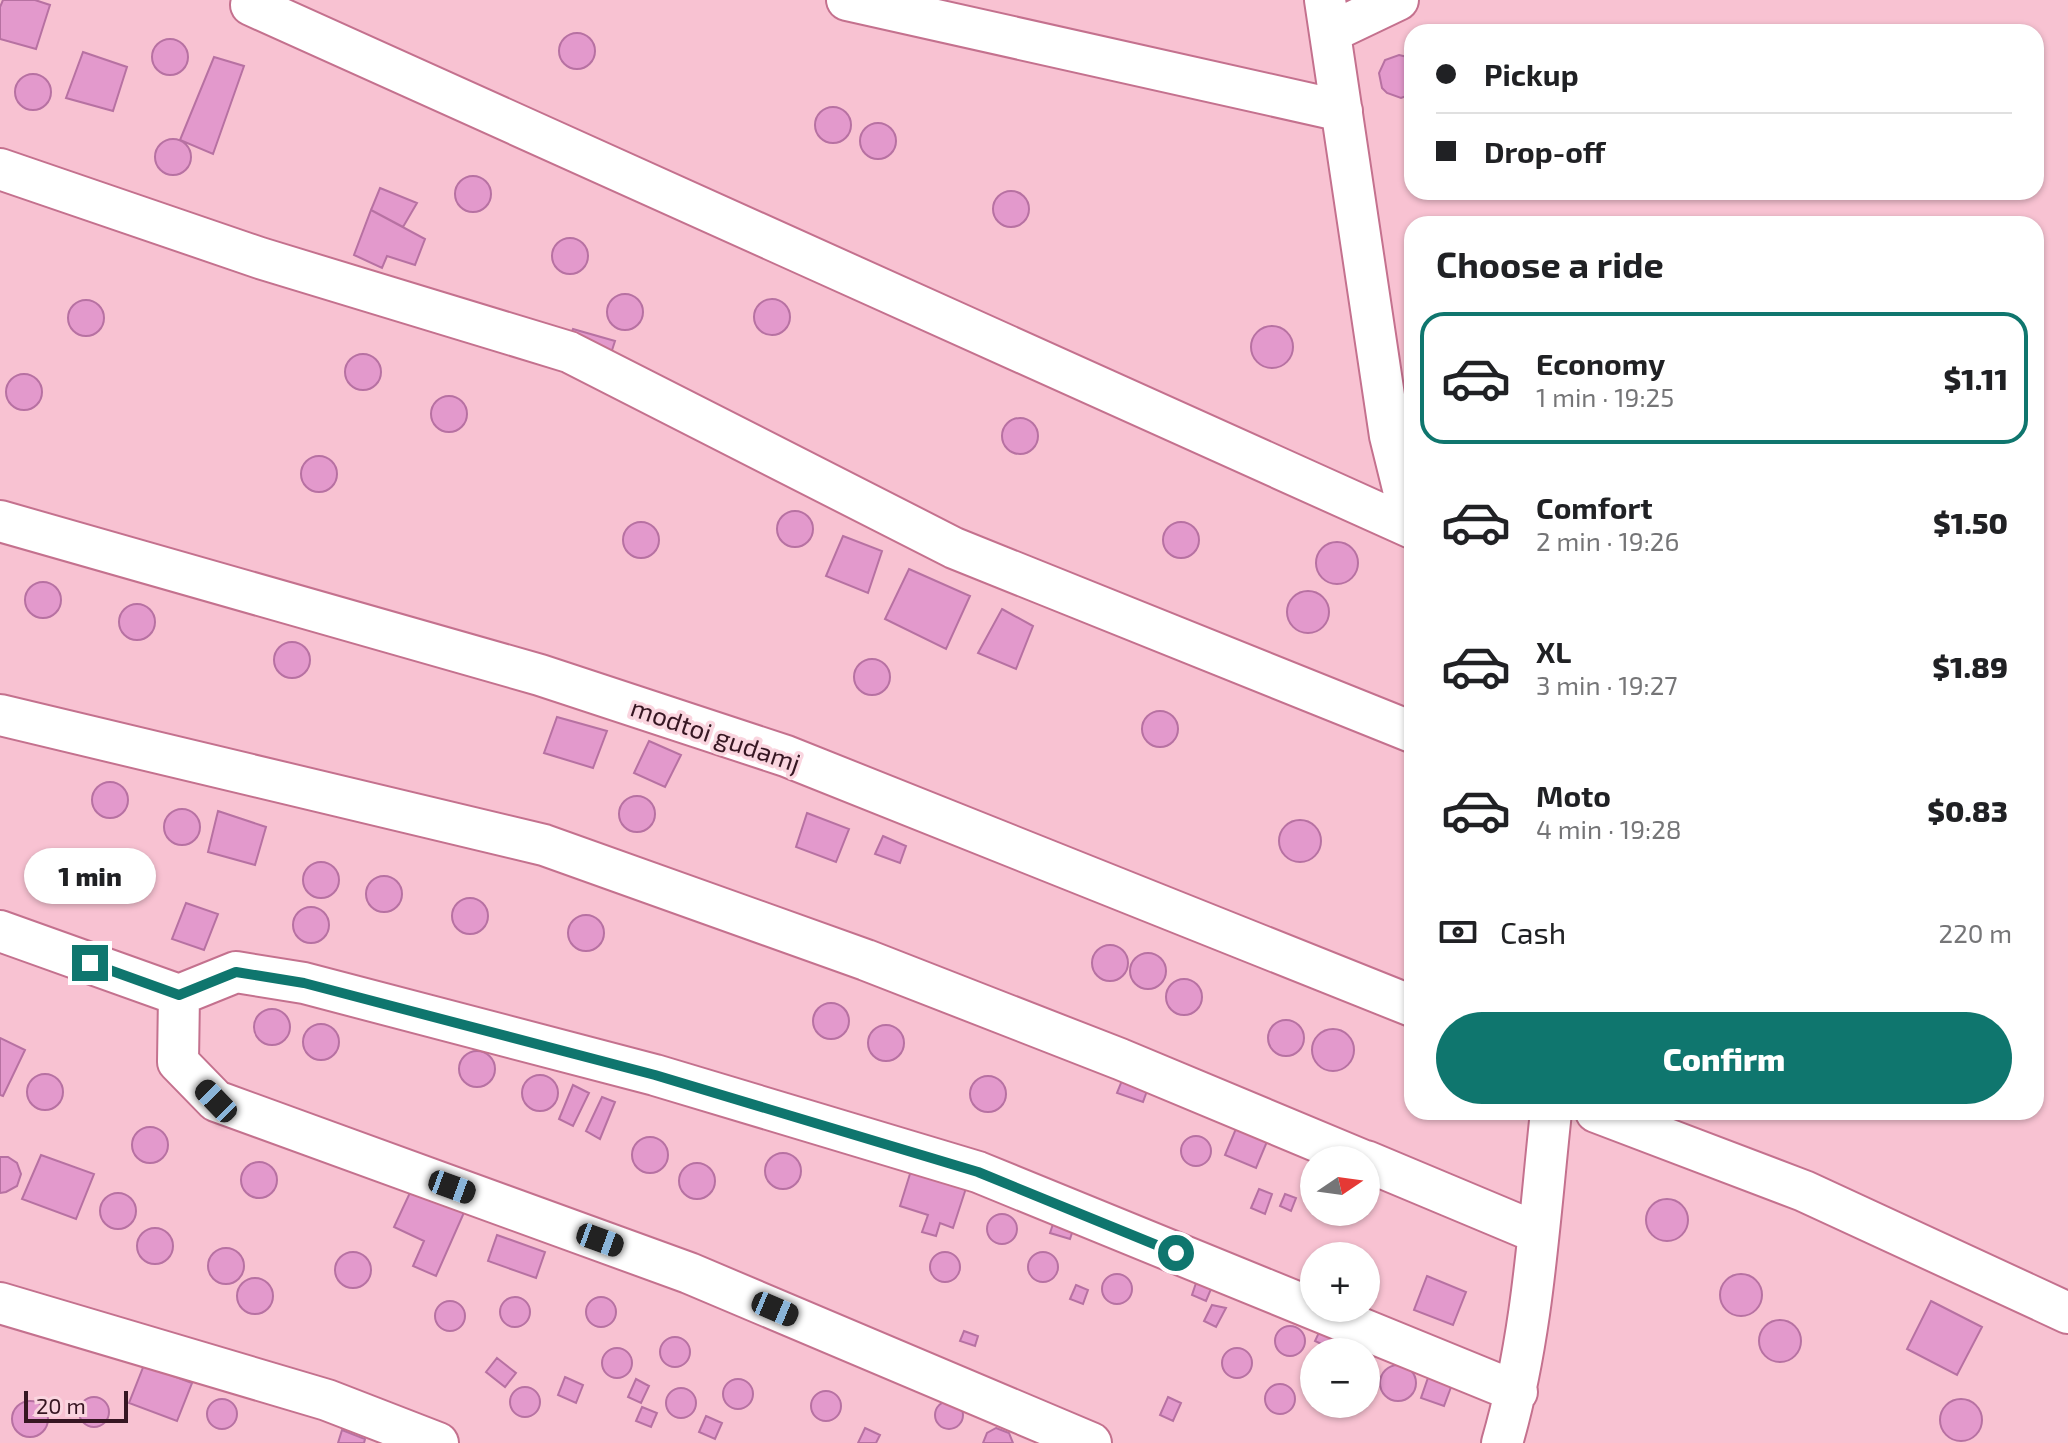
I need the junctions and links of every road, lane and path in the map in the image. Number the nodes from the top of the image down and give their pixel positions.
1 (847, 0) edge
2 (1398, 0) edge
3 (251, 5) dead end
4 (1328, 16) edge
5 (1342, 111) junction
6 (0, 169) edge
7 (1401, 441) edge
8 (1404, 464) edge
9 (0, 521) edge
10 (1404, 522) edge
11 (0, 715) edge
12 (1404, 729) edge
13 (0, 931) edge
14 (179, 995) junction
15 (1404, 1003) edge
16 (1550, 1120) edge
17 (1617, 1120) edge
18 (1328, 1146) edge
19 (1380, 1168) edge
20 (1538, 1233) junction
21 (0, 1303) edge
22 (2068, 1313) edge
23 (1517, 1392) junction
24 (438, 1443) edge
25 (1091, 1443) edge
26 (1502, 1443) edge

1 - 5 street
2 - 4 street
3 - 10 street
4 - 5 street
5 - 7 street
6 - 12 street
7 - 8 street
9 - 15 street, modtoi gudamj
11 - 18 street
13 - 14 street
14 - 23 street
14 - 25 street
16 - 20 street
17 - 22 street
19 - 20 street
20 - 23 street
21 - 24 street
23 - 26 street

